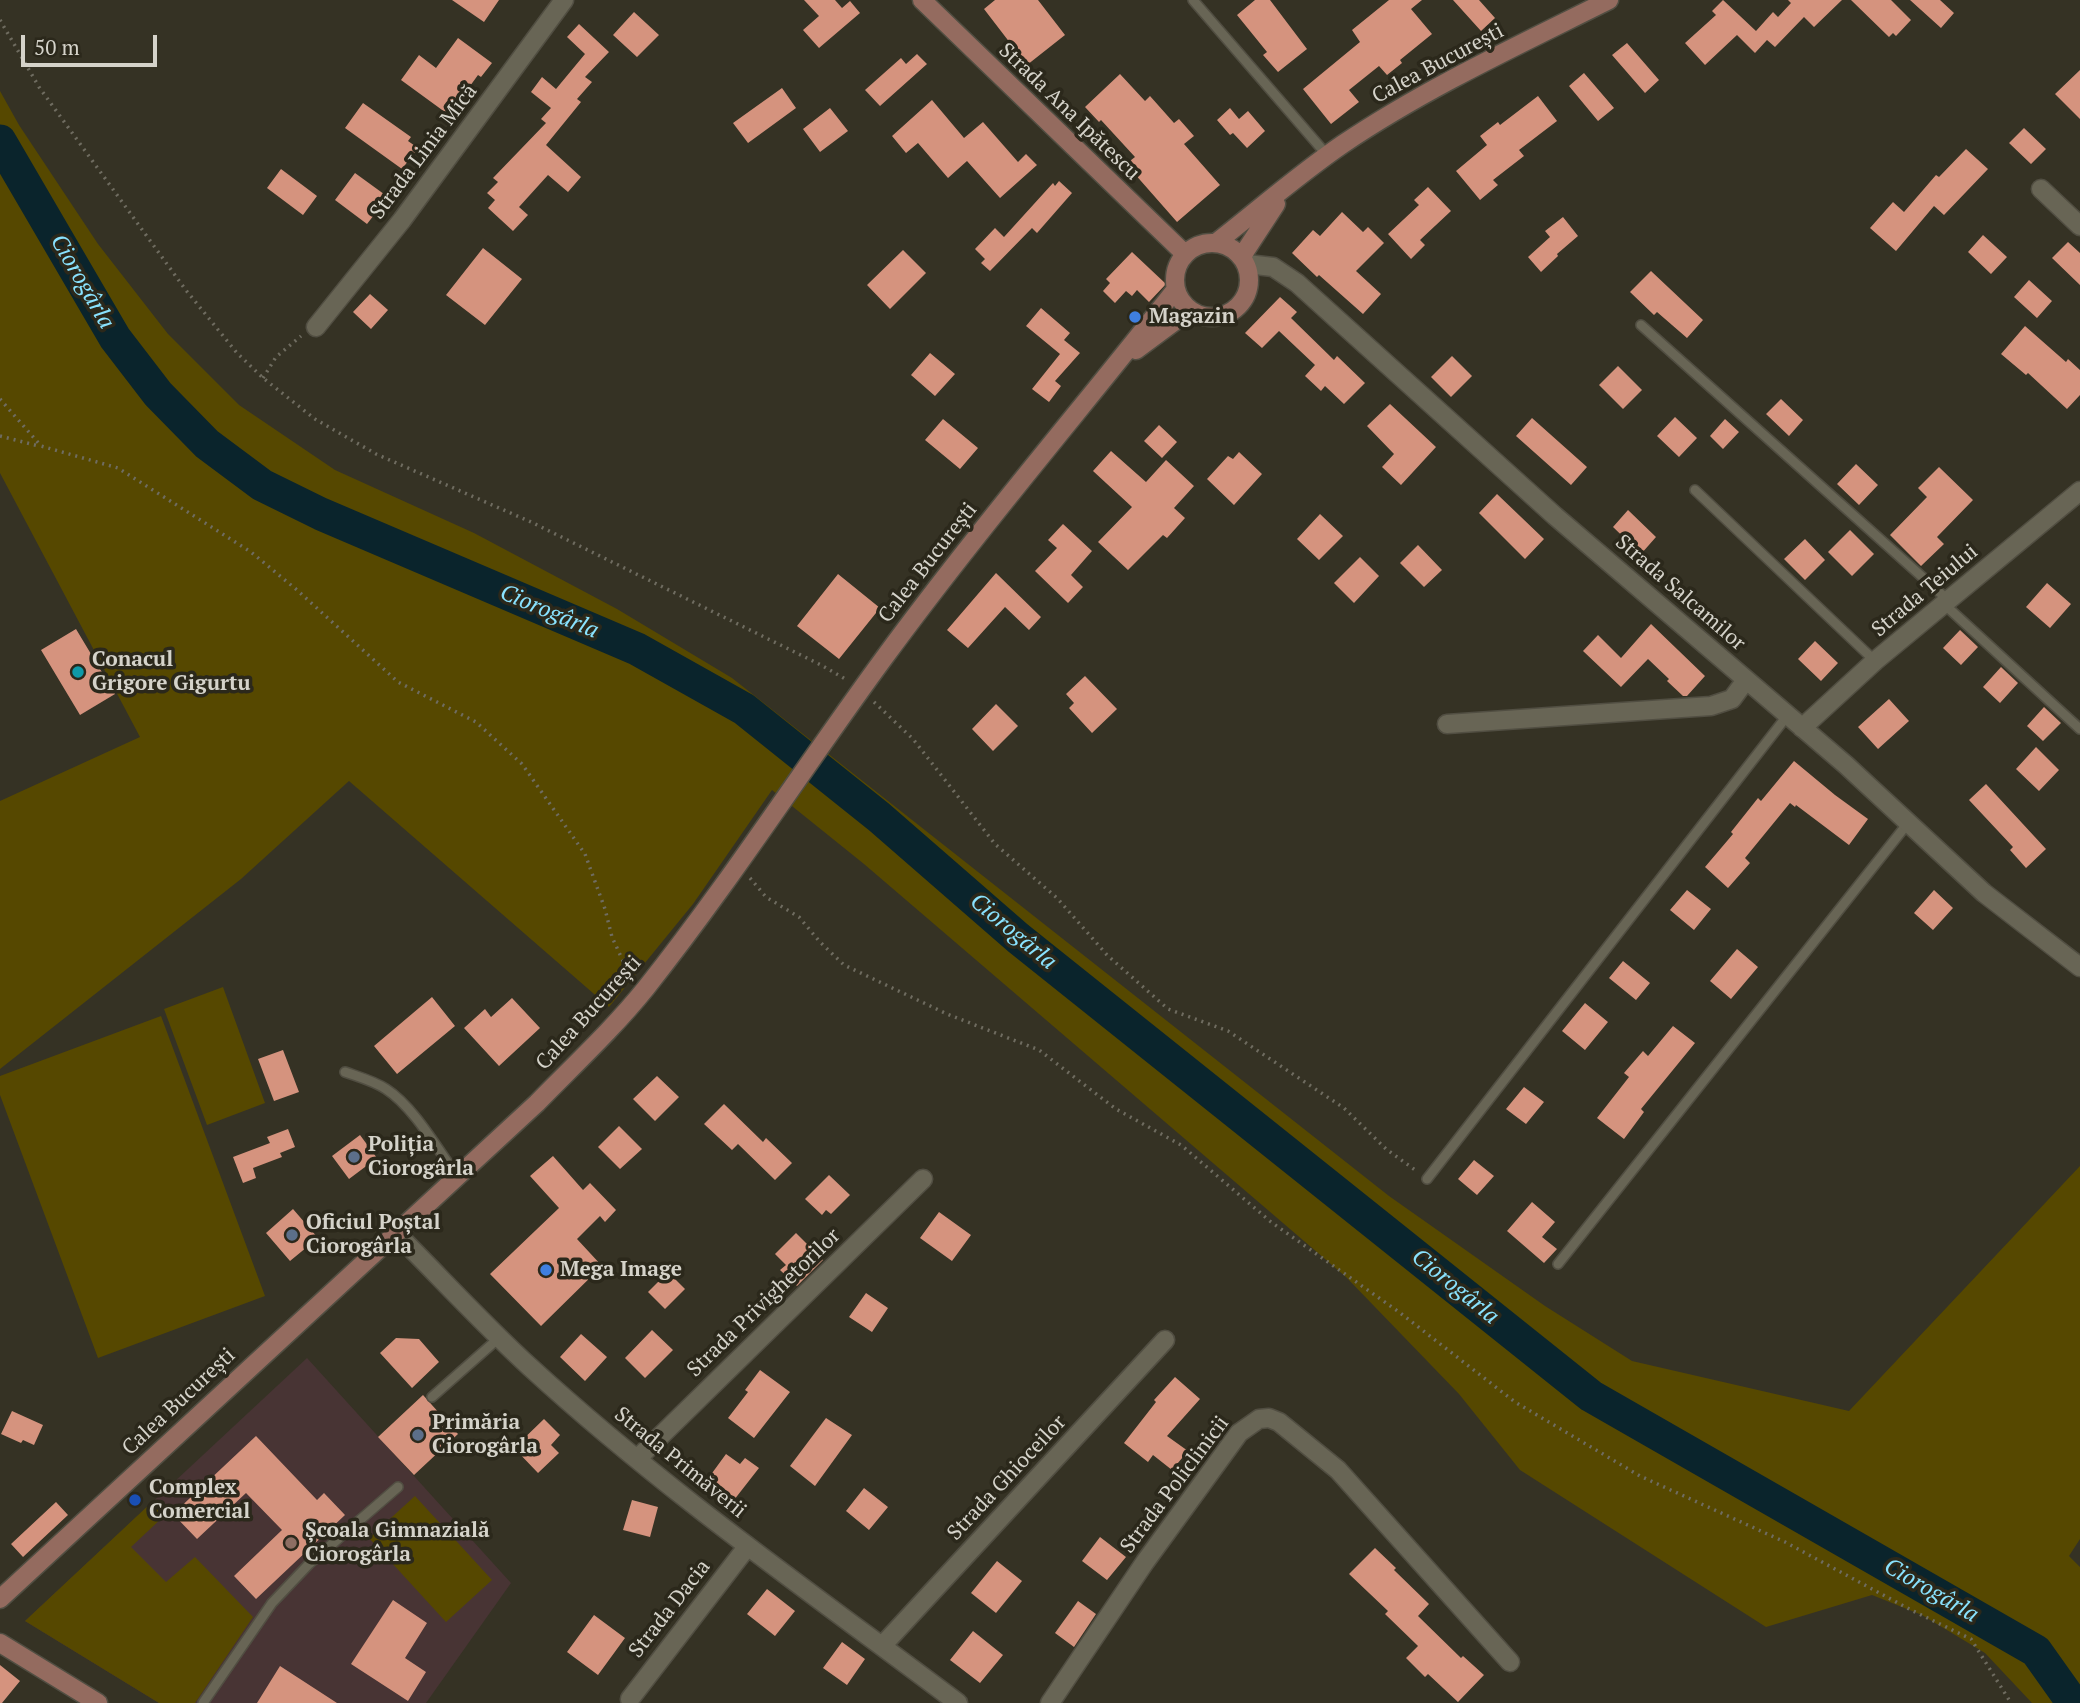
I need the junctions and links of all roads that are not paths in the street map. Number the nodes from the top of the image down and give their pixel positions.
1 (564, 0) edge
2 (922, 0) edge
3 (1193, 0) edge
4 (1609, 0) edge
5 (1327, 155) junction
6 (1296, 180) junction
7 (2041, 189) dead end
8 (2080, 226) edge
9 (1217, 242) junction
10 (1185, 254) junction
11 (1244, 260) junction
12 (1176, 289) junction
13 (1190, 310) junction
14 (1641, 325) dead end
15 (316, 327) road end
16 (1112, 370) junction
17 (1695, 491) dead end
18 (2080, 491) edge
19 (1946, 602) junction
20 (1875, 662) junction
21 (1746, 680) junction
22 (1787, 716) junction
23 (1447, 724) dead end
24 (1802, 728) junction
25 (2080, 729) edge
26 (1908, 823) junction
27 (2080, 967) edge
28 (345, 1072) dead end
29 (457, 1176) junction
30 (923, 1179) dead end
31 (1427, 1179) road end
32 (396, 1232) junction
33 (1558, 1264) dead end
34 (500, 1337) junction
35 (1165, 1340) dead end
36 (432, 1397) dead end
37 (637, 1459) junction
38 (398, 1487) dead end
39 (747, 1547) junction
40 (0, 1599) edge
41 (0, 1643) edge
42 (882, 1646) junction
43 (1510, 1662) dead end
44 (630, 1699) dead end
45 (98, 1703) edge
46 (202, 1703) edge
47 (958, 1703) edge
48 (1050, 1703) edge

1 - 15 street, Strada Linia Mică
2 - 10 main road, Strada Ana Ipătescu
3 - 5 lane
4 - 5 main road, Calea București
5 - 6 main road, Calea București
6 - 9 main road, Calea București
6 - 11 main road, Calea București
7 - 8 street
9 - 10 main road
9 - 11 main road
10 - 12 main road
11 - 13 main road
11 - 21 street, Strada Salcamilor
12 - 13 main road
12 - 16 main road, Calea București
13 - 16 main road, Calea București
14 - 19 lane
16 - 29 main road, Calea București
17 - 20 lane
18 - 19 street, Strada Teiului
19 - 20 street, Strada Teiului
19 - 25 lane
20 - 24 street, Strada Teiului
21 - 22 street, Strada Salcamilor
21 - 23 street
22 - 24 street, Strada Salcamilor
22 - 31 lane
24 - 26 street, Strada Salcamilor
26 - 27 street, Strada Salcamilor
26 - 33 lane
28 - 29 lane
29 - 32 main road, Calea București
30 - 37 street, Strada Privighetorilor
32 - 34 street, Strada Primăverii
32 - 40 main road, Calea București
34 - 36 lane
34 - 37 street, Strada Primăverii
35 - 42 street, Strada Ghioceilor
37 - 39 street, Strada Primăverii
38 - 46 lane
39 - 42 street, Strada Primăverii
39 - 44 street, Strada Dacia
41 - 45 main road
42 - 47 street, Strada Primăverii
43 - 48 street, Strada Policlinicii

